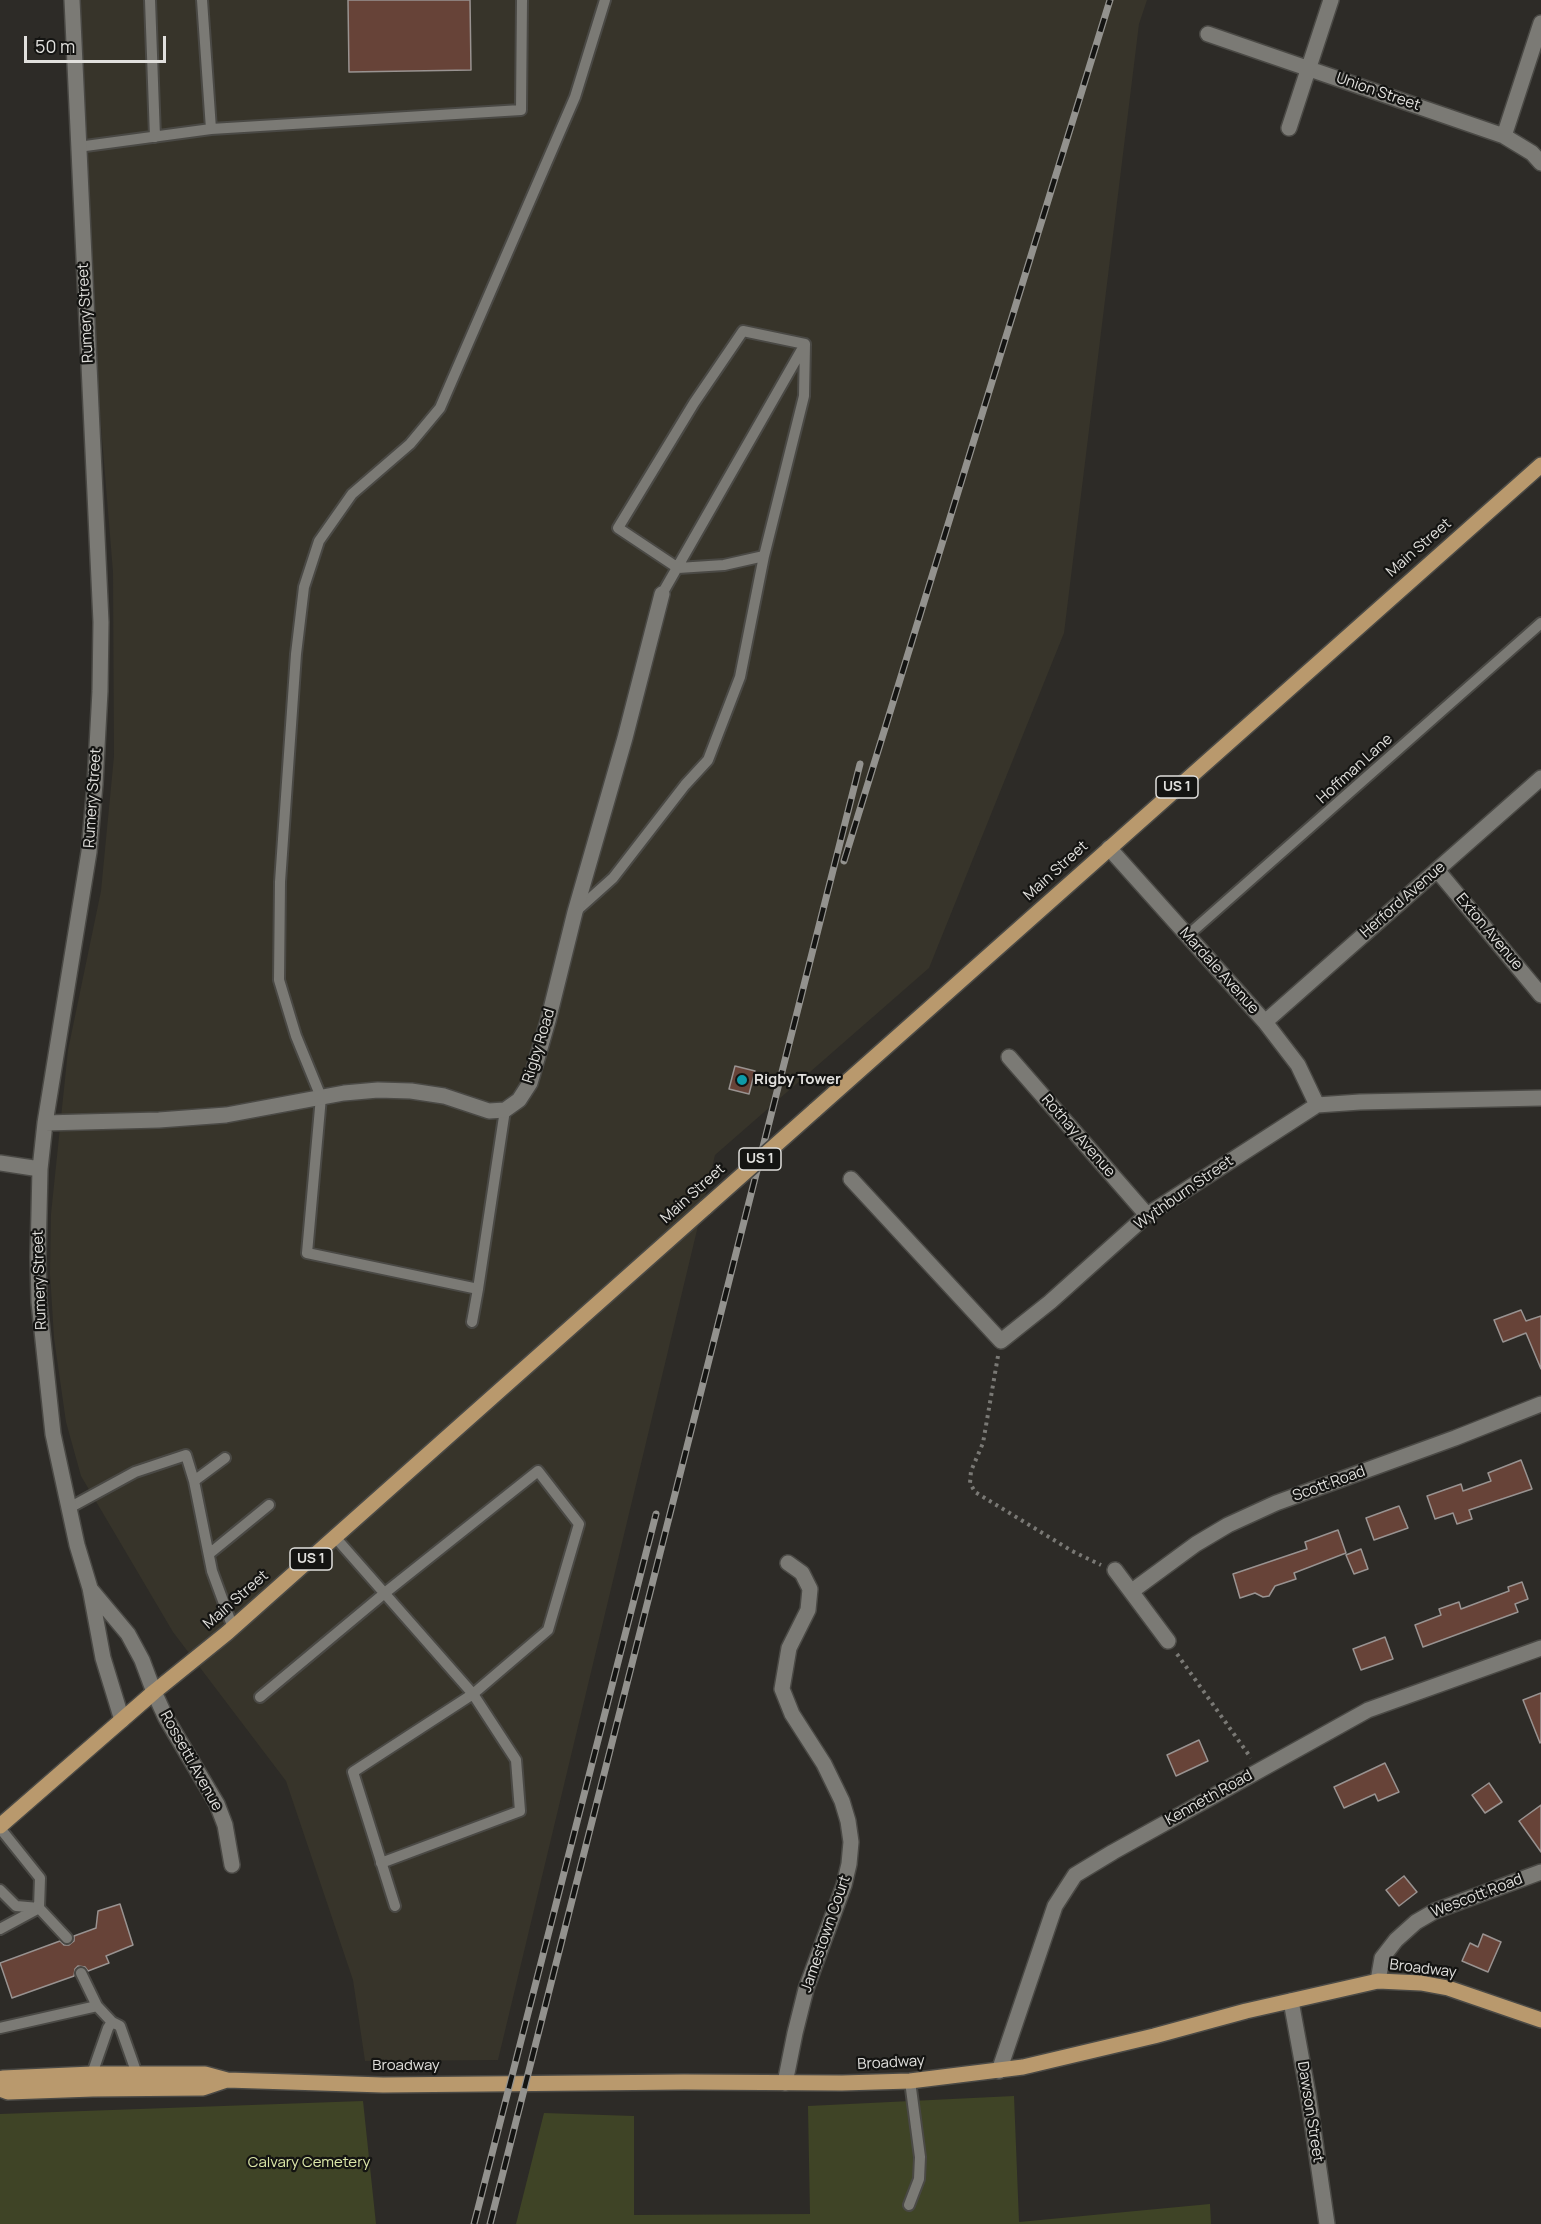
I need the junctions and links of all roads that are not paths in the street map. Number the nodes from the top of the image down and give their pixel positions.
1 (72, 0) edge
2 (150, 0) edge
3 (202, 0) edge
4 (522, 0) edge
5 (605, 0) edge
6 (1331, 0) edge
7 (1541, 22) edge
8 (1208, 34) dead end
9 (1309, 69) junction
10 (1289, 128) dead end
11 (211, 129) junction
12 (1504, 136) junction
13 (155, 137) junction
14 (78, 147) junction
15 (1541, 163) edge
16 (805, 344) junction
17 (1541, 465) edge
18 (764, 556) junction
19 (678, 568) junction
20 (662, 594) joint
21 (1541, 623) edge
22 (1541, 778) edge
23 (1109, 848) junction
24 (1437, 870) junction
25 (575, 912) junction
26 (1187, 936) junction
27 (1541, 995) edge
28 (1265, 1022) junction
29 (1009, 1057) dead end
30 (321, 1097) junction
31 (1541, 1098) edge
32 (1317, 1105) junction
33 (505, 1110) junction
34 (45, 1123) junction
35 (0, 1162) edge
36 (40, 1169) junction
37 (851, 1179) dead end
38 (1147, 1215) junction
39 (478, 1289) junction
40 (472, 1322) dead end
41 (1541, 1404) edge
42 (225, 1458) dead end
43 (194, 1481) junction
44 (269, 1505) dead end
45 (69, 1508) junction
46 (335, 1537) junction
47 (209, 1554) junction
48 (788, 1563) dead end
49 (1115, 1570) road end
50 (90, 1588) junction
51 (1132, 1591) junction
52 (386, 1592) junction
53 (233, 1628) junction
54 (1168, 1641) road end
55 (1541, 1648) edge
56 (154, 1692) junction
57 (473, 1694) junction
58 (260, 1697) dead end
59 (122, 1720) junction
60 (0, 1827) edge
61 (381, 1863) junction
62 (232, 1865) dead end
63 (1541, 1872) edge
64 (0, 1890) edge
65 (395, 1906) dead end
66 (39, 1908) junction
67 (0, 1929) edge
68 (67, 1938) dead end
69 (81, 1973) dead end
70 (1378, 1982) junction
71 (1291, 2001) junction
72 (98, 2006) junction
73 (1541, 2020) edge
74 (112, 2022) junction
75 (0, 2028) edge
76 (999, 2071) junction
77 (92, 2074) junction
78 (137, 2074) junction
79 (0, 2080) edge
80 (227, 2080) junction
81 (910, 2081) junction
82 (785, 2083) junction
83 (0, 2089) edge
84 (909, 2205) dead end
85 (1327, 2224) edge

1 - 14 street, Rumery Street
2 - 13 lane
3 - 11 lane
4 - 11 lane
5 - 30 lane
6 - 9 street
7 - 12 street
8 - 9 street, Union Street
9 - 10 street
9 - 12 street, Union Street
11 - 13 lane
12 - 15 street, Union Street
13 - 14 lane
14 - 34 street, Rumery Street
16 - 18 lane
16 - 19 lane
16 - 19 lane
17 - 23 main road, Main Street / US 1
18 - 19 lane
18 - 25 lane
19 - 20 lane
20 - 25 street, Rigby Road
21 - 26 lane, Hoffman Lane
22 - 24 street, Herford Avenue
23 - 26 street, Mardale Avenue
23 - 46 main road, Main Street / US 1, bridge
24 - 27 street, Exton Avenue
24 - 28 street, Herford Avenue
25 - 33 street, Rigby Road
26 - 28 street, Mardale Avenue
28 - 32 street, Mardale Avenue
29 - 38 street, Rothay Avenue
30 - 33 street
30 - 34 street
30 - 39 lane
31 - 32 street, Wythburn Street
32 - 38 street, Wythburn Street
33 - 39 lane
34 - 36 street, Rumery Street
35 - 36 street
36 - 45 street, Rumery Street
37 - 38 street, Wythburn Street
39 - 40 lane
41 - 51 street, Scott Road
42 - 43 lane
43 - 45 lane
43 - 47 lane
44 - 47 lane
45 - 50 street, Rumery Street
46 - 52 lane
46 - 53 main road, Main Street / US 1
47 - 53 lane
48 - 82 street, Jamestown Court
49 - 51 street
50 - 56 street, Rumery Street
50 - 59 street, Rumery Street
51 - 54 street
52 - 57 lane
52 - 57 lane
52 - 58 lane
53 - 56 main road, Main Street / US 1
55 - 76 street, Kenneth Road
56 - 59 main road, Main Street / US 1
56 - 62 street, Rossetti Avenue
57 - 61 lane
57 - 61 lane
59 - 60 main road, Main Street / US 1
60 - 66 lane
61 - 65 lane
63 - 70 street, Wescott Road
64 - 66 lane
66 - 67 lane
66 - 68 lane
69 - 72 lane
70 - 71 main road, Broadway
70 - 73 main road, Broadway
71 - 76 main road, Broadway
71 - 85 street, Dawson Street
72 - 74 lane
72 - 75 lane
74 - 77 lane
74 - 78 lane
76 - 81 main road, Broadway
77 - 78 main road, Broadway
77 - 79 main road, Broadway
78 - 80 main road, Broadway
80 - 82 main road, Broadway
80 - 83 main road, Broadway
81 - 82 main road, Broadway
81 - 84 lane

